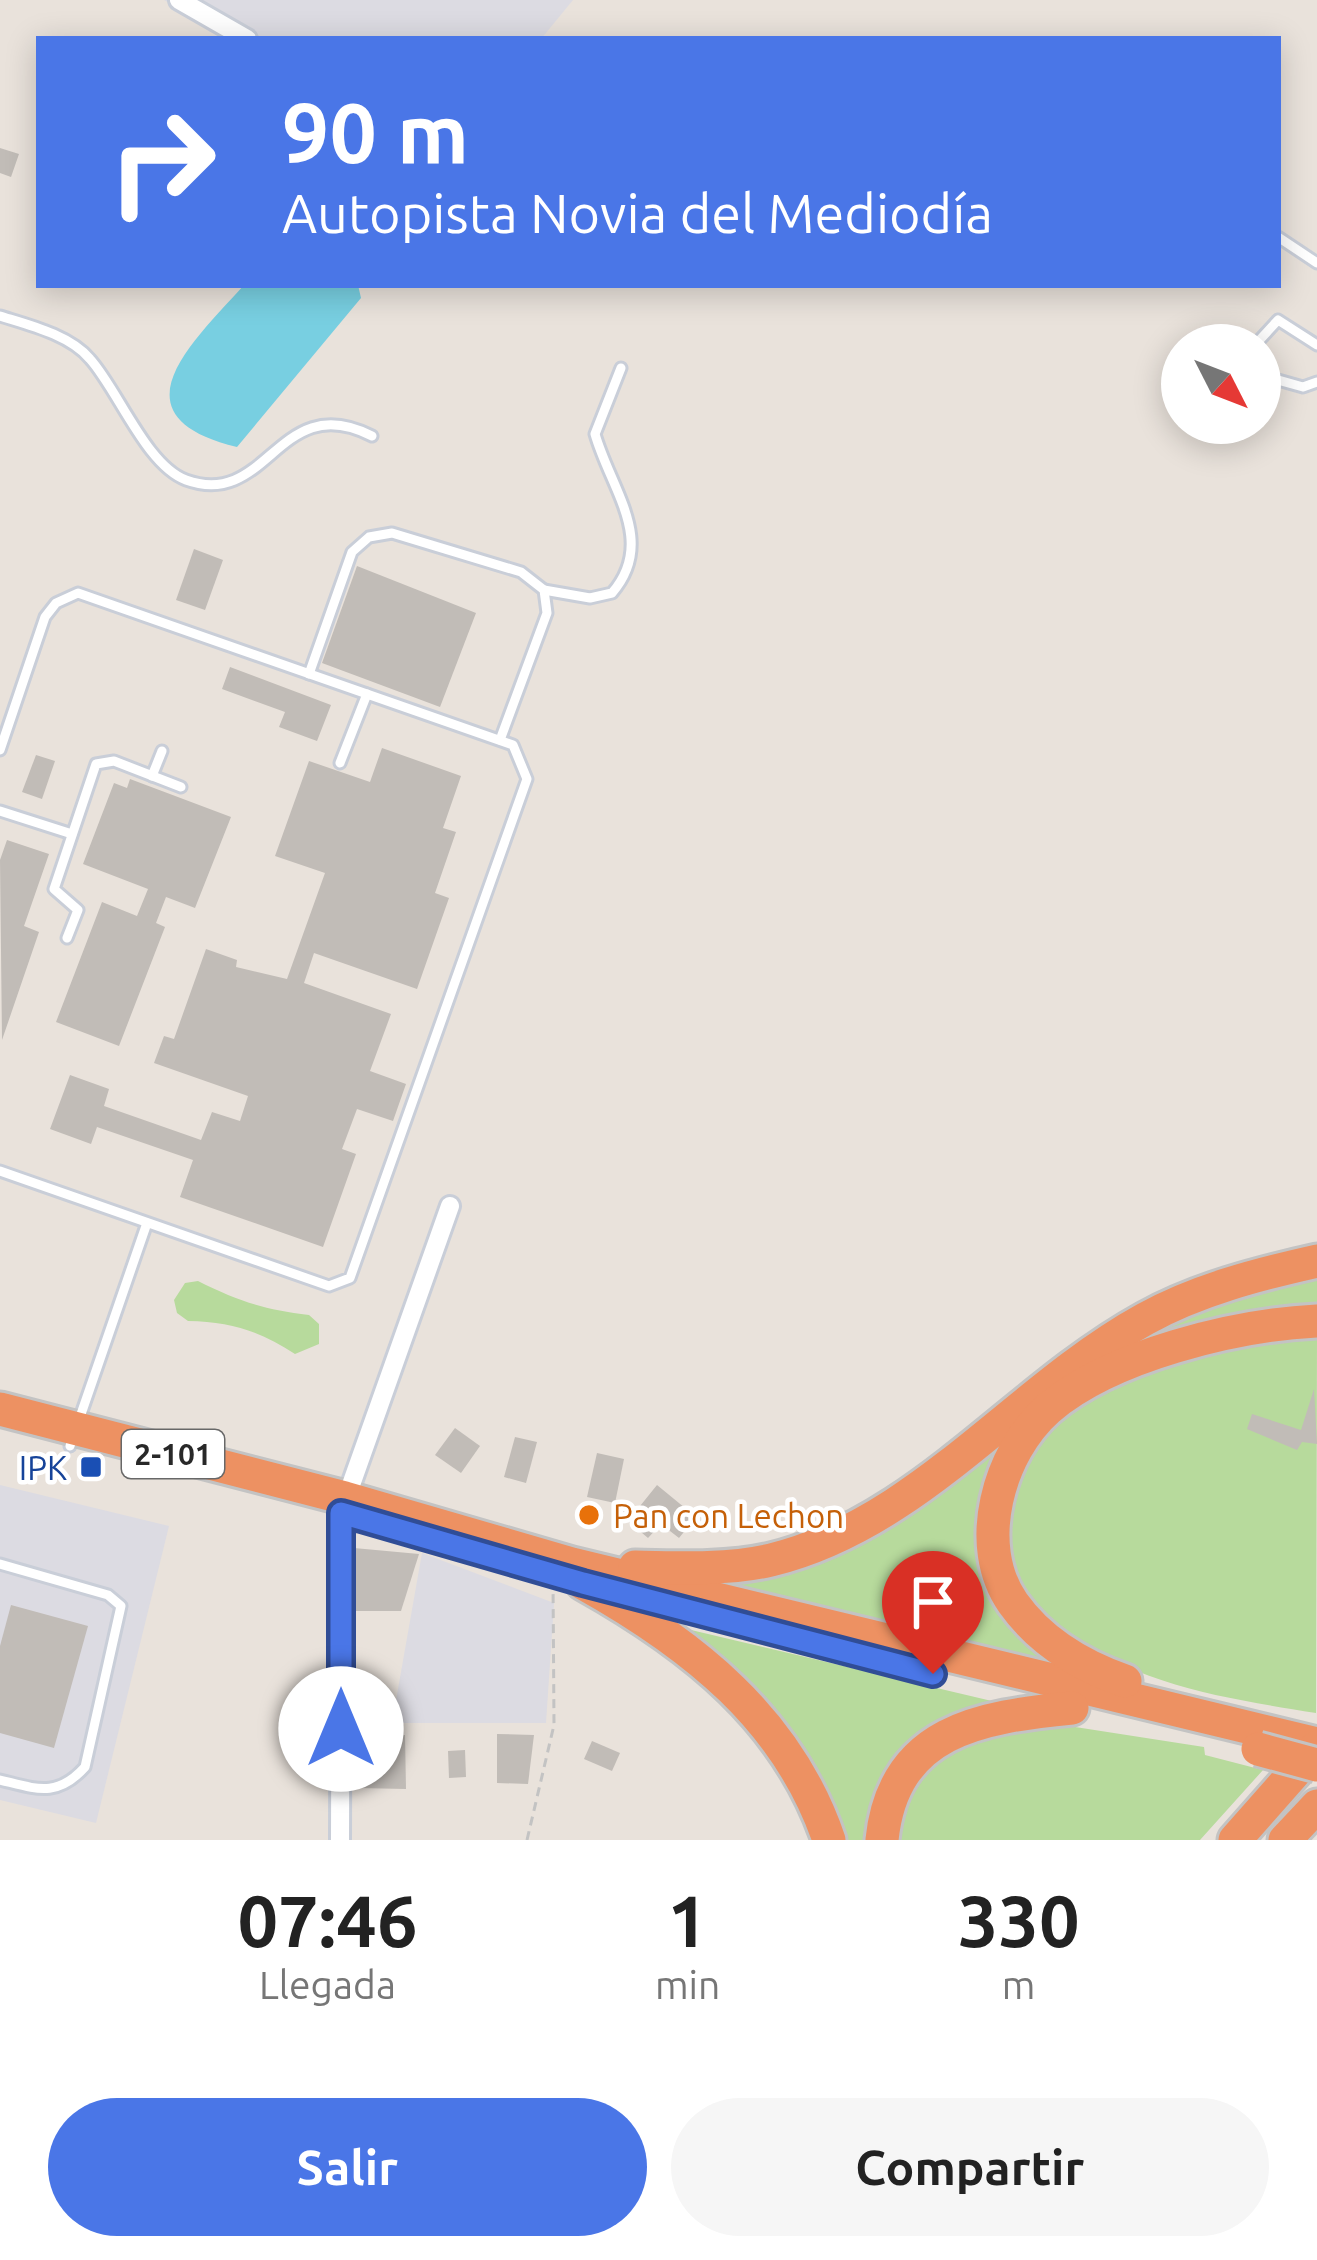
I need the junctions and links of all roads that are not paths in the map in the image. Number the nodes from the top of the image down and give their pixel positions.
1 (192, 3) edge
2 (242, 36) edge
3 (1281, 240) edge
4 (1317, 263) edge
5 (0, 316) edge
6 (1274, 324) edge
7 (1317, 345) edge
8 (621, 368) dead end
9 (1281, 381) edge
10 (1317, 382) edge
11 (372, 436) dead end
12 (544, 590) junction
13 (309, 674) junction
14 (367, 694) junction
15 (500, 740) junction
16 (0, 750) edge
17 (162, 751) dead end
18 (340, 763) dead end
19 (152, 776) junction
20 (181, 787) dead end
21 (0, 811) edge
22 (73, 834) junction
23 (67, 938) dead end
24 (0, 1171) edge
25 (451, 1206) dead end
26 (147, 1223) junction
27 (1317, 1261) edge
28 (1317, 1321) edge
29 (0, 1409) edge
30 (0, 1429) edge
31 (72, 1438) junction
32 (343, 1506) junction
33 (0, 1564) edge
34 (570, 1574) junction
35 (1072, 1708) junction
36 (1263, 1740) junction
37 (1317, 1746) edge
38 (1317, 1765) edge
39 (0, 1780) edge
40 (1317, 1810) edge
41 (1240, 1834) edge
42 (340, 1840) edge
43 (830, 1840) edge
44 (882, 1840) edge
45 (1285, 1840) edge
46 (1300, 1840) edge

1 - 2 street
3 - 4 lane
5 - 11 lane
6 - 7 lane
8 - 12 lane
9 - 10 lane
12 - 13 lane
12 - 15 lane
13 - 14 lane
13 - 16 lane
14 - 15 lane
14 - 18 lane
15 - 26 lane
17 - 19 lane
19 - 20 lane
19 - 22 lane
21 - 22 lane
22 - 23 lane
24 - 26 lane
25 - 32 street
26 - 31 lane
27 - 34 highway
28 - 36 highway
29 - 31 highway, 2-101
30 - 31 highway, 2-101
31 - 32 highway, 2-101
32 - 34 highway, 2-101
32 - 42 street
33 - 39 lane
34 - 35 highway, 2-101
34 - 36 highway, 2-101
34 - 43 highway
35 - 36 highway, 2-101
35 - 44 highway
36 - 37 highway, 2-101
36 - 38 highway, 2-101, bridge
37 - 41 highway
40 - 45 highway
40 - 46 highway

